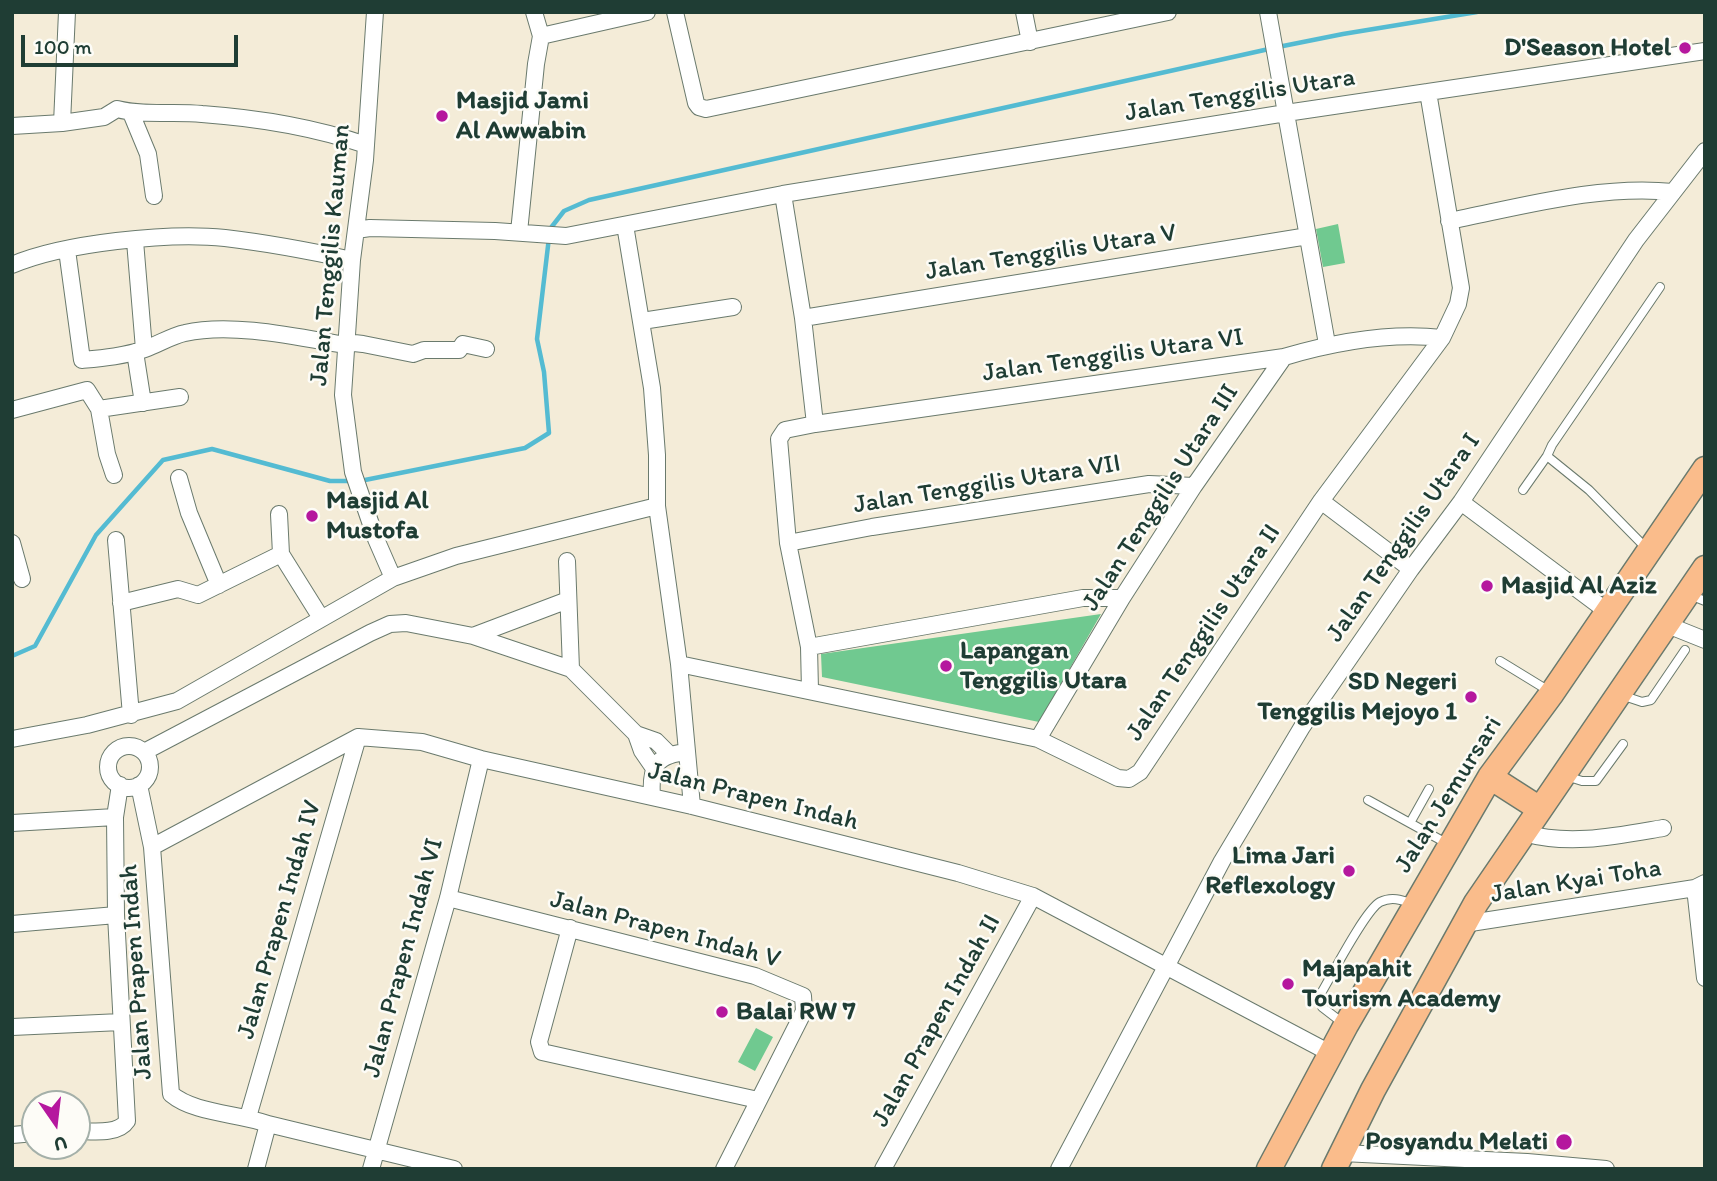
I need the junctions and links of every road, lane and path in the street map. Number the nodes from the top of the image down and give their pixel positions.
1 (67, 12) edge
2 (375, 12) edge
3 (534, 12) edge
4 (647, 12) edge
5 (675, 12) edge
6 (1024, 12) edge
7 (1168, 12) edge
8 (1268, 12) edge
9 (541, 36) junction
10 (1030, 42) junction
11 (1705, 51) edge
12 (1428, 92) junction
13 (131, 113) junction
14 (1286, 113) junction
15 (62, 123) junction
16 (12, 126) edge
17 (366, 145) junction
18 (1705, 151) edge
19 (1673, 192) junction
20 (783, 194) junction
21 (154, 196) dead end
22 (1449, 221) junction
23 (625, 225) junction
24 (356, 230) junction
25 (519, 232) junction
26 (1308, 236) junction
27 (135, 241) junction
28 (67, 250) junction
29 (352, 260) junction
30 (12, 265) edge
31 (1660, 287) dead end
32 (733, 307) dead end
33 (803, 318) junction
34 (642, 321) junction
35 (1442, 338) junction
36 (345, 344) junction
37 (1327, 344) junction
38 (486, 349) dead end
39 (140, 350) junction
40 (1284, 357) junction
41 (180, 397) dead end
42 (144, 403) junction
43 (99, 409) junction
44 (12, 410) edge
45 (815, 424) junction
46 (1547, 456) junction
47 (1705, 469) edge
48 (114, 475) dead end
49 (179, 478) dead end
50 (1194, 486) junction
51 (1523, 490) dead end
52 (1321, 501) junction
53 (1461, 502) junction
54 (657, 506) junction
55 (279, 514) dead end
56 (116, 540) dead end
57 (12, 542) edge
58 (788, 543) junction
59 (1648, 550) junction
60 (281, 554) junction
61 (566, 561) dead end
62 (1705, 568) edge
63 (1411, 569) junction
64 (393, 578) junction
65 (22, 579) dead end
66 (219, 585) junction
67 (1696, 597) edge
68 (1122, 598) junction
69 (568, 600) junction
70 (121, 603) junction
71 (1608, 612) junction
72 (321, 618) junction
73 (1665, 624) junction
74 (473, 636) junction
75 (1705, 640) edge
76 (808, 647) junction
77 (1685, 650) dead end
78 (1500, 662) dead end
79 (679, 664) junction
80 (571, 669) junction
81 (810, 690) junction
82 (1552, 693) junction
83 (1618, 694) junction
84 (131, 715) junction
85 (636, 734) junction
86 (358, 737) junction
87 (12, 738) edge
88 (1038, 739) junction
89 (1623, 744) dead end
90 (144, 752) junction
91 (687, 752) junction
92 (670, 755) junction
93 (481, 758) junction
94 (653, 767) junction
95 (1562, 775) junction
96 (1490, 777) junction
97 (120, 785) junction
98 (139, 785) junction
99 (1429, 789) dead end
100 (652, 797) junction
101 (1368, 800) dead end
102 (692, 806) junction
103 (1540, 808) junction
104 (115, 817) junction
105 (12, 823) edge
106 (1410, 823) junction
107 (1663, 828) dead end
108 (1524, 833) junction
109 (1450, 846) junction
110 (152, 847) junction
111 (1700, 885) edge
112 (1033, 896) junction
113 (449, 898) junction
114 (1415, 905) junction
115 (116, 915) junction
116 (12, 924) edge
117 (1464, 924) junction
118 (570, 928) junction
119 (1166, 966) junction
120 (1705, 978) edge
121 (121, 1022) junction
122 (1346, 1025) junction
123 (12, 1027) edge
124 (1330, 1053) junction
125 (758, 1100) junction
126 (248, 1117) junction
127 (268, 1124) junction
128 (91, 1131) edge
129 (376, 1151) junction
130 (1338, 1161) edge
131 (256, 1169) edge
132 (371, 1169) edge
133 (454, 1169) edge
134 (724, 1169) edge
135 (883, 1169) edge
136 (1059, 1169) edge
137 (1269, 1169) edge
138 (1606, 1169) edge

1 - 15 street
2 - 17 street, Jalan Tenggilis Kauman
3 - 9 street
4 - 9 street
5 - 10 street
6 - 10 street
7 - 10 street
8 - 14 street
9 - 25 street
11 - 12 street, Jalan Tenggilis Utara
12 - 14 street, Jalan Tenggilis Utara
12 - 22 street, Jalan Tenggilis Utara II
13 - 15 street
13 - 17 street
13 - 21 street
14 - 20 street, Jalan Tenggilis Utara
14 - 26 street
15 - 16 street
17 - 24 street, Jalan Tenggilis Kauman
18 - 19 street, Jalan Tenggilis Utara I
19 - 22 street
19 - 53 street, Jalan Tenggilis Utara I
20 - 23 street, Jalan Tenggilis Utara
20 - 33 street
22 - 35 street, Jalan Tenggilis Utara II
23 - 25 street, Jalan Tenggilis Utara
23 - 34 street
24 - 25 street, Jalan Tenggilis Utara
24 - 29 street, Jalan Tenggilis Kauman
26 - 33 street, Jalan Tenggilis Utara V
26 - 37 street
27 - 28 street
27 - 29 street
27 - 39 street
28 - 30 street
28 - 39 street
29 - 36 street, Jalan Tenggilis Kauman
31 - 46 lane
32 - 34 street
33 - 45 street
34 - 54 street
35 - 37 street, Jalan Tenggilis Utara VI
35 - 52 street, Jalan Tenggilis Utara II
36 - 38 street
36 - 39 street
36 - 64 street, Jalan Tenggilis Kauman
37 - 40 street, Jalan Tenggilis Utara VI
39 - 42 street
40 - 45 street, Jalan Tenggilis Utara VI
40 - 50 street, Jalan Tenggilis Utara III
41 - 42 street
42 - 43 street
43 - 44 street
43 - 48 street
45 - 58 street, Jalan Tenggilis Utara VI
46 - 51 lane
46 - 59 lane
47 - 59 main road, Jalan Jemursari
49 - 66 street
50 - 58 street, Jalan Tenggilis Utara VII
50 - 68 street, Jalan Tenggilis Utara III
52 - 63 street
52 - 88 street, Jalan Tenggilis Utara II
53 - 63 street, Jalan Tenggilis Utara I
53 - 71 street
54 - 64 street
54 - 79 street
55 - 60 street
56 - 70 street
57 - 65 street
58 - 76 street
59 - 71 main road, Jalan Jemursari
60 - 66 street
60 - 72 street
61 - 69 street
62 - 67 main road
63 - 119 street, Jalan Tenggilis Utara I
64 - 72 street
66 - 70 street
67 - 73 main road
68 - 76 street
68 - 88 street, Jalan Tenggilis Utara III
69 - 74 street
69 - 80 street
70 - 84 street
71 - 82 main road, Jalan Jemursari
72 - 84 street
73 - 75 street
73 - 83 main road
74 - 80 street
74 - 90 street
76 - 81 street
77 - 83 lane
78 - 82 lane
79 - 81 street, Jalan Tenggilis Utara II
79 - 91 street
80 - 85 street
81 - 88 street, Jalan Tenggilis Utara II
82 - 96 main road, Jalan Jemursari
83 - 95 main road
84 - 87 street
85 - 92 street
85 - 94 street
86 - 93 street, Jalan Prapen Indah
86 - 110 street, Jalan Prapen Indah
86 - 126 street, Jalan Prapen Indah IV
89 - 95 lane
90 - 97 street
90 - 98 street
91 - 92 street
91 - 102 street
92 - 94 street
93 - 100 street, Jalan Prapen Indah
93 - 113 street, Jalan Prapen Indah VI
94 - 100 street
95 - 103 main road
96 - 103 main road
96 - 109 main road, Jalan Jemursari
97 - 98 street
97 - 104 street
98 - 110 street, Jalan Prapen Indah
99 - 106 lane
100 - 102 street, Jalan Prapen Indah
101 - 106 lane
102 - 112 street, Jalan Prapen Indah
103 - 108 main road
104 - 105 street
104 - 115 street
106 - 109 lane
107 - 108 street
108 - 117 main road
109 - 114 main road, Jalan Jemursari
110 - 126 street, Jalan Prapen Indah
111 - 117 street, Jalan Kyai Toha
111 - 120 street
112 - 119 street, Jalan Prapen Indah
112 - 135 street, Jalan Prapen Indah II
113 - 118 street, Jalan Prapen Indah V
113 - 129 street, Jalan Prapen Indah VI
114 - 122 main road, Jalan Jemursari
114 - 122 lane
115 - 116 street
115 - 121 street
117 - 130 main road
118 - 125 street
118 - 125 street, Jalan Prapen Indah V
119 - 124 street, Jalan Prapen Indah
119 - 136 street, Jalan Tenggilis Utara I
121 - 123 street
121 - 128 street
122 - 124 main road, Jalan Jemursari
124 - 137 main road, Jalan Jemursari
125 - 134 street, Jalan Prapen Indah V
126 - 127 street
127 - 129 street
127 - 131 street
129 - 132 street, Jalan Prapen Indah VI
129 - 133 street
130 - 138 street

